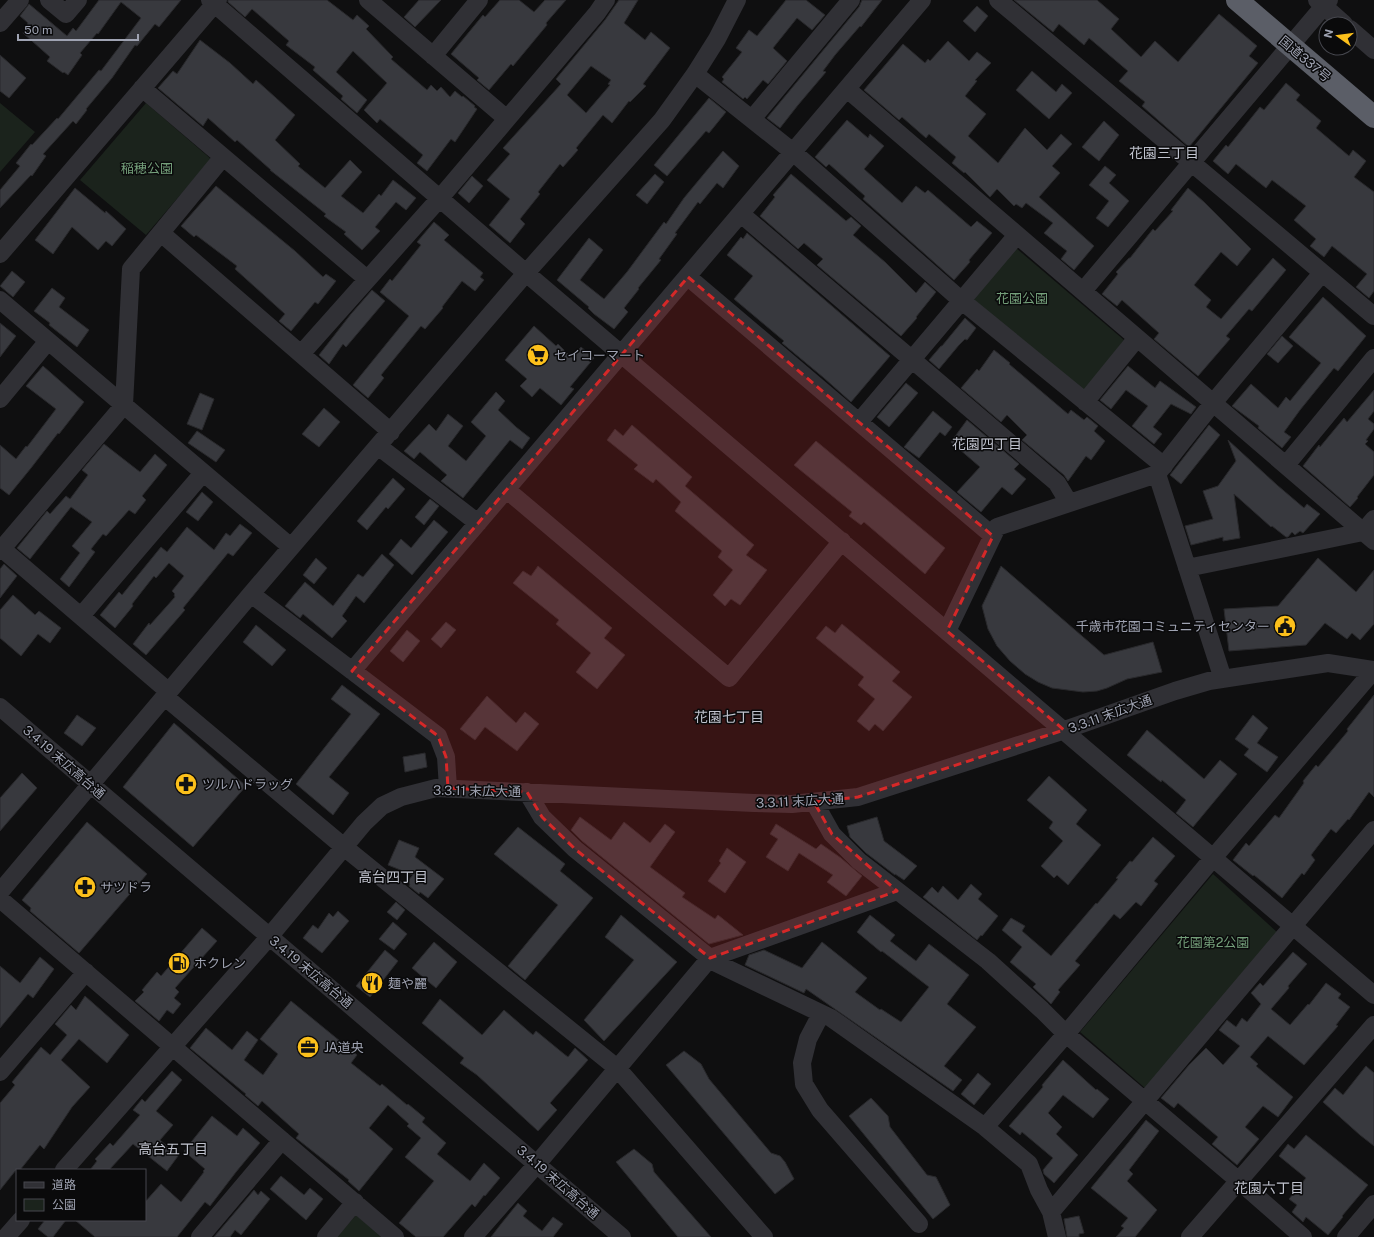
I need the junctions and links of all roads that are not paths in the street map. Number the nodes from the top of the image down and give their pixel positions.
1 (20, 0) edge
2 (49, 0) edge
3 (78, 0) edge
4 (368, 0) edge
5 (480, 0) edge
6 (606, 0) edge
7 (737, 0) edge
8 (852, 0) edge
9 (922, 0) edge
10 (998, 0) edge
11 (1237, 0) edge
12 (214, 1) edge
13 (1323, 2) edge
14 (1336, 16) edge
15 (0, 22) edge
16 (1358, 36) edge
17 (1290, 46) junction
18 (1374, 50) edge
19 (433, 56) junction
20 (695, 74) junction
21 (142, 88) junction
22 (847, 89) junction
23 (1374, 117) edge
24 (507, 119) junction
25 (752, 119) junction
26 (794, 152) junction
27 (223, 157) junction
28 (1192, 163) junction
29 (440, 198) junction
30 (741, 214) junction
31 (162, 233) junction
32 (1017, 235) junction
33 (0, 254) edge
34 (526, 273) junction
35 (1322, 273) junction
36 (688, 277) junction
37 (367, 279) junction
38 (1083, 291) junction
39 (0, 300) edge
40 (962, 301) junction
41 (1374, 316) edge
42 (1137, 338) junction
43 (48, 341) junction
44 (301, 354) junction
45 (622, 354) junction
46 (1374, 358) edge
47 (912, 360) junction
48 (0, 399) edge
49 (1085, 402) junction
50 (1213, 403) junction
51 (124, 405) junction
52 (859, 422) junction
53 (391, 432) junction
54 (378, 446) junction
55 (1286, 465) junction
56 (1160, 470) junction
57 (203, 473) junction
58 (507, 490) junction
59 (1069, 504) junction
60 (478, 523) junction
61 (1370, 531) edge
62 (993, 536) junction
63 (842, 541) junction
64 (291, 547) junction
65 (1, 549) edge
66 (1187, 568) junction
67 (251, 594) junction
68 (81, 616) junction
69 (948, 631) junction
70 (1374, 670) edge
71 (352, 671) junction
72 (1223, 679) junction
73 (166, 693) junction
74 (0, 707) edge
75 (1064, 730) junction
76 (90, 784) junction
77 (448, 788) junction
78 (527, 792) junction
79 (814, 802) junction
80 (1374, 830) edge
81 (344, 847) junction
82 (1213, 858) junction
83 (897, 891) junction
84 (0, 892) edge
85 (0, 899) edge
86 (1293, 926) junction
87 (269, 937) junction
88 (710, 958) junction
89 (86, 972) junction
90 (1374, 995) edge
91 (821, 1014) junction
92 (1374, 1025) edge
93 (1066, 1034) junction
94 (172, 1046) junction
95 (617, 1068) junction
96 (0, 1072) edge
97 (1144, 1101) junction
98 (985, 1127) junction
99 (282, 1140) junction
100 (537, 1164) junction
101 (65, 1169) edge
102 (1239, 1181) junction
103 (355, 1202) junction
104 (1374, 1204) edge
105 (1051, 1212) junction
106 (20, 1221) edge
107 (918, 1224) dead end
108 (6, 1237) edge
109 (200, 1237) edge
110 (326, 1237) edge
111 (395, 1237) edge
112 (473, 1237) edge
113 (622, 1237) edge
114 (764, 1237) edge
115 (1056, 1237) edge
116 (1190, 1237) edge
117 (1303, 1237) edge
118 (1346, 1237) edge

1 - 15 street
2 - 3 street
4 - 19 street
5 - 19 street
6 - 24 street
7 - 20 street
8 - 25 street
9 - 22 street
10 - 28 street
11 - 17 highway, 国道337号
12 - 21 street
12 - 29 street
13 - 14 street
13 - 17 street
16 - 18 street
17 - 23 highway, 国道337号
17 - 28 street
19 - 24 street
20 - 25 street
20 - 34 street
21 - 27 street
21 - 33 street
22 - 26 street
22 - 32 street
24 - 29 street
25 - 26 street
26 - 30 street
26 - 40 street
27 - 31 street
27 - 37 street
28 - 35 street
28 - 38 street
29 - 34 street
29 - 37 street
30 - 36 street
30 - 47 street
31 - 44 street
31 - 51 street
32 - 38 street
32 - 40 street
34 - 45 street
34 - 53 street
35 - 41 street
35 - 50 street
36 - 45 street
36 - 52 street
37 - 44 street
38 - 42 street
39 - 43 street
40 - 47 street
40 - 49 street
42 - 49 street
42 - 50 street
43 - 48 street
43 - 51 street
44 - 53 street
45 - 58 street
45 - 63 street
46 - 55 street
47 - 52 street
47 - 59 street
49 - 56 street
50 - 55 street
50 - 56 street
51 - 57 street
51 - 65 street
52 - 62 street
53 - 54 street
54 - 60 street
54 - 64 street
55 - 61 street
56 - 59 street
56 - 66 street
57 - 64 street
57 - 68 street
58 - 60 street
58 - 63 street
59 - 62 street
60 - 71 street
61 - 66 street
62 - 69 street
63 - 69 street
64 - 67 street
65 - 68 street
66 - 72 street
67 - 71 street
67 - 73 street
68 - 73 street
69 - 75 street
70 - 72 street, 3.3.11 末広大通
70 - 82 street
71 - 77 street
72 - 75 street, 3.3.11 末広大通
73 - 76 street
73 - 81 street
74 - 76 street, 3.4.19 末広高台通
75 - 79 street, 3.3.11 末広大通
75 - 82 street
76 - 84 street
76 - 87 street, 3.4.19 末広高台通
77 - 78 street, 3.3.11 末広大通
77 - 81 street, 3.3.11 末広大通
78 - 79 street, 3.3.11 末広大通
78 - 88 street
79 - 83 street
80 - 86 street
81 - 87 street, 3.3.11 末広大通
81 - 95 street
82 - 86 street
82 - 93 street
83 - 88 street
83 - 93 street
85 - 89 street
86 - 90 street
86 - 97 street
87 - 94 street, 3.3.11 末広大通
87 - 100 street, 3.4.19 末広高台通
88 - 91 street
88 - 95 street
89 - 94 street
89 - 96 street
91 - 98 street
91 - 107 street
92 - 102 street
93 - 97 street
93 - 98 street
94 - 99 street
94 - 101 street, 3.3.11 末広大通
95 - 100 street
95 - 114 street
97 - 102 street
97 - 105 street
98 - 105 street
99 - 103 street
99 - 109 street
100 - 112 street
100 - 113 street, 3.4.19 末広高台通
102 - 116 street
102 - 117 street
103 - 110 street
103 - 111 street
104 - 118 street
105 - 115 street
106 - 108 street

